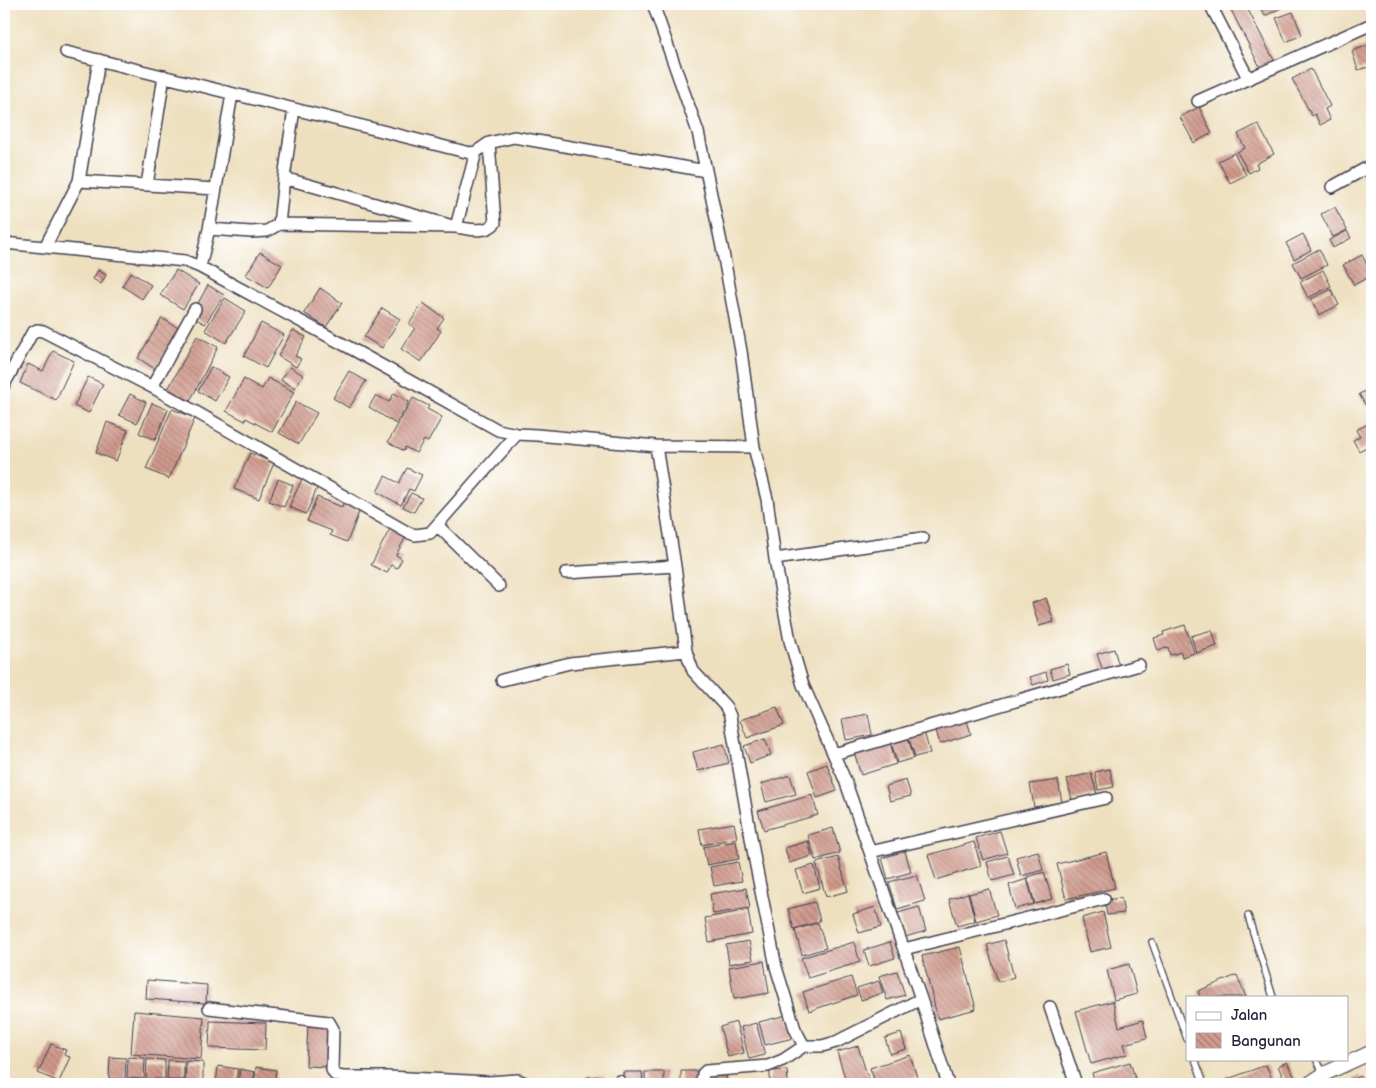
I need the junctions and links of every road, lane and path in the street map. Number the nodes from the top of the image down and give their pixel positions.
1 (654, 4) edge
2 (1210, 4) edge
3 (1372, 24) edge
4 (66, 52) dead end
5 (99, 60) junction
6 (164, 76) junction
7 (1248, 78) junction
8 (232, 94) junction
9 (1198, 101) dead end
10 (294, 109) junction
11 (490, 143) junction
12 (476, 152) junction
13 (1372, 165) edge
14 (706, 171) junction
15 (284, 178) junction
16 (79, 181) junction
17 (146, 185) junction
18 (1332, 186) dead end
19 (216, 189) junction
20 (279, 224) junction
21 (456, 227) junction
22 (209, 228) junction
23 (4, 243) edge
24 (45, 247) junction
25 (200, 267) junction
26 (195, 309) dead end
27 (4, 385) edge
28 (152, 387) junction
29 (517, 434) junction
30 (656, 446) junction
31 (754, 447) junction
32 (437, 525) junction
33 (923, 538) dead end
34 (775, 559) junction
35 (675, 566) junction
36 (566, 573) dead end
37 (499, 586) dead end
38 (686, 651) junction
39 (1139, 665) dead end
40 (502, 680) dead end
41 (834, 754) junction
42 (1106, 798) dead end
43 (870, 852) junction
44 (1104, 899) dead end
45 (1248, 916) dead end
46 (1152, 942) dead end
47 (904, 949) junction
48 (1273, 996) edge
49 (921, 999) junction
50 (1050, 1007) dead end
51 (209, 1008) dead end
52 (1186, 1036) edge
53 (804, 1046) junction
54 (1372, 1052) edge
55 (1194, 1060) edge
56 (1317, 1060) edge
57 (1324, 1074) junction
58 (528, 1084) edge
59 (701, 1084) edge
60 (948, 1084) edge
61 (1076, 1084) edge
62 (1204, 1084) edge
63 (1309, 1084) edge

1 - 14 street
2 - 7 street
3 - 7 street
4 - 5 street
5 - 6 street
5 - 16 street
6 - 8 street
6 - 17 street
7 - 9 street
8 - 10 street
8 - 19 street
10 - 12 street
10 - 15 street
11 - 12 street
11 - 14 street
11 - 21 street
12 - 21 street
13 - 18 street
14 - 31 street
15 - 20 street
15 - 21 street
16 - 17 street
16 - 24 street
17 - 19 street
19 - 22 street
20 - 21 street
20 - 22 street
22 - 25 street
23 - 24 street
24 - 25 street
25 - 29 street
26 - 28 street
27 - 28 street
28 - 32 street
29 - 30 street
29 - 32 street
30 - 31 street
30 - 35 street
31 - 34 street
32 - 37 street
33 - 34 street
34 - 41 street
35 - 36 street
35 - 38 street
38 - 40 street
38 - 53 street
39 - 41 street
41 - 43 street
42 - 43 street
43 - 47 street
44 - 47 street
45 - 48 lane
46 - 52 lane
47 - 49 street
49 - 53 street
49 - 60 street
50 - 61 street
51 - 58 street
53 - 59 street
54 - 57 street
55 - 62 lane
56 - 57 lane
57 - 63 street

